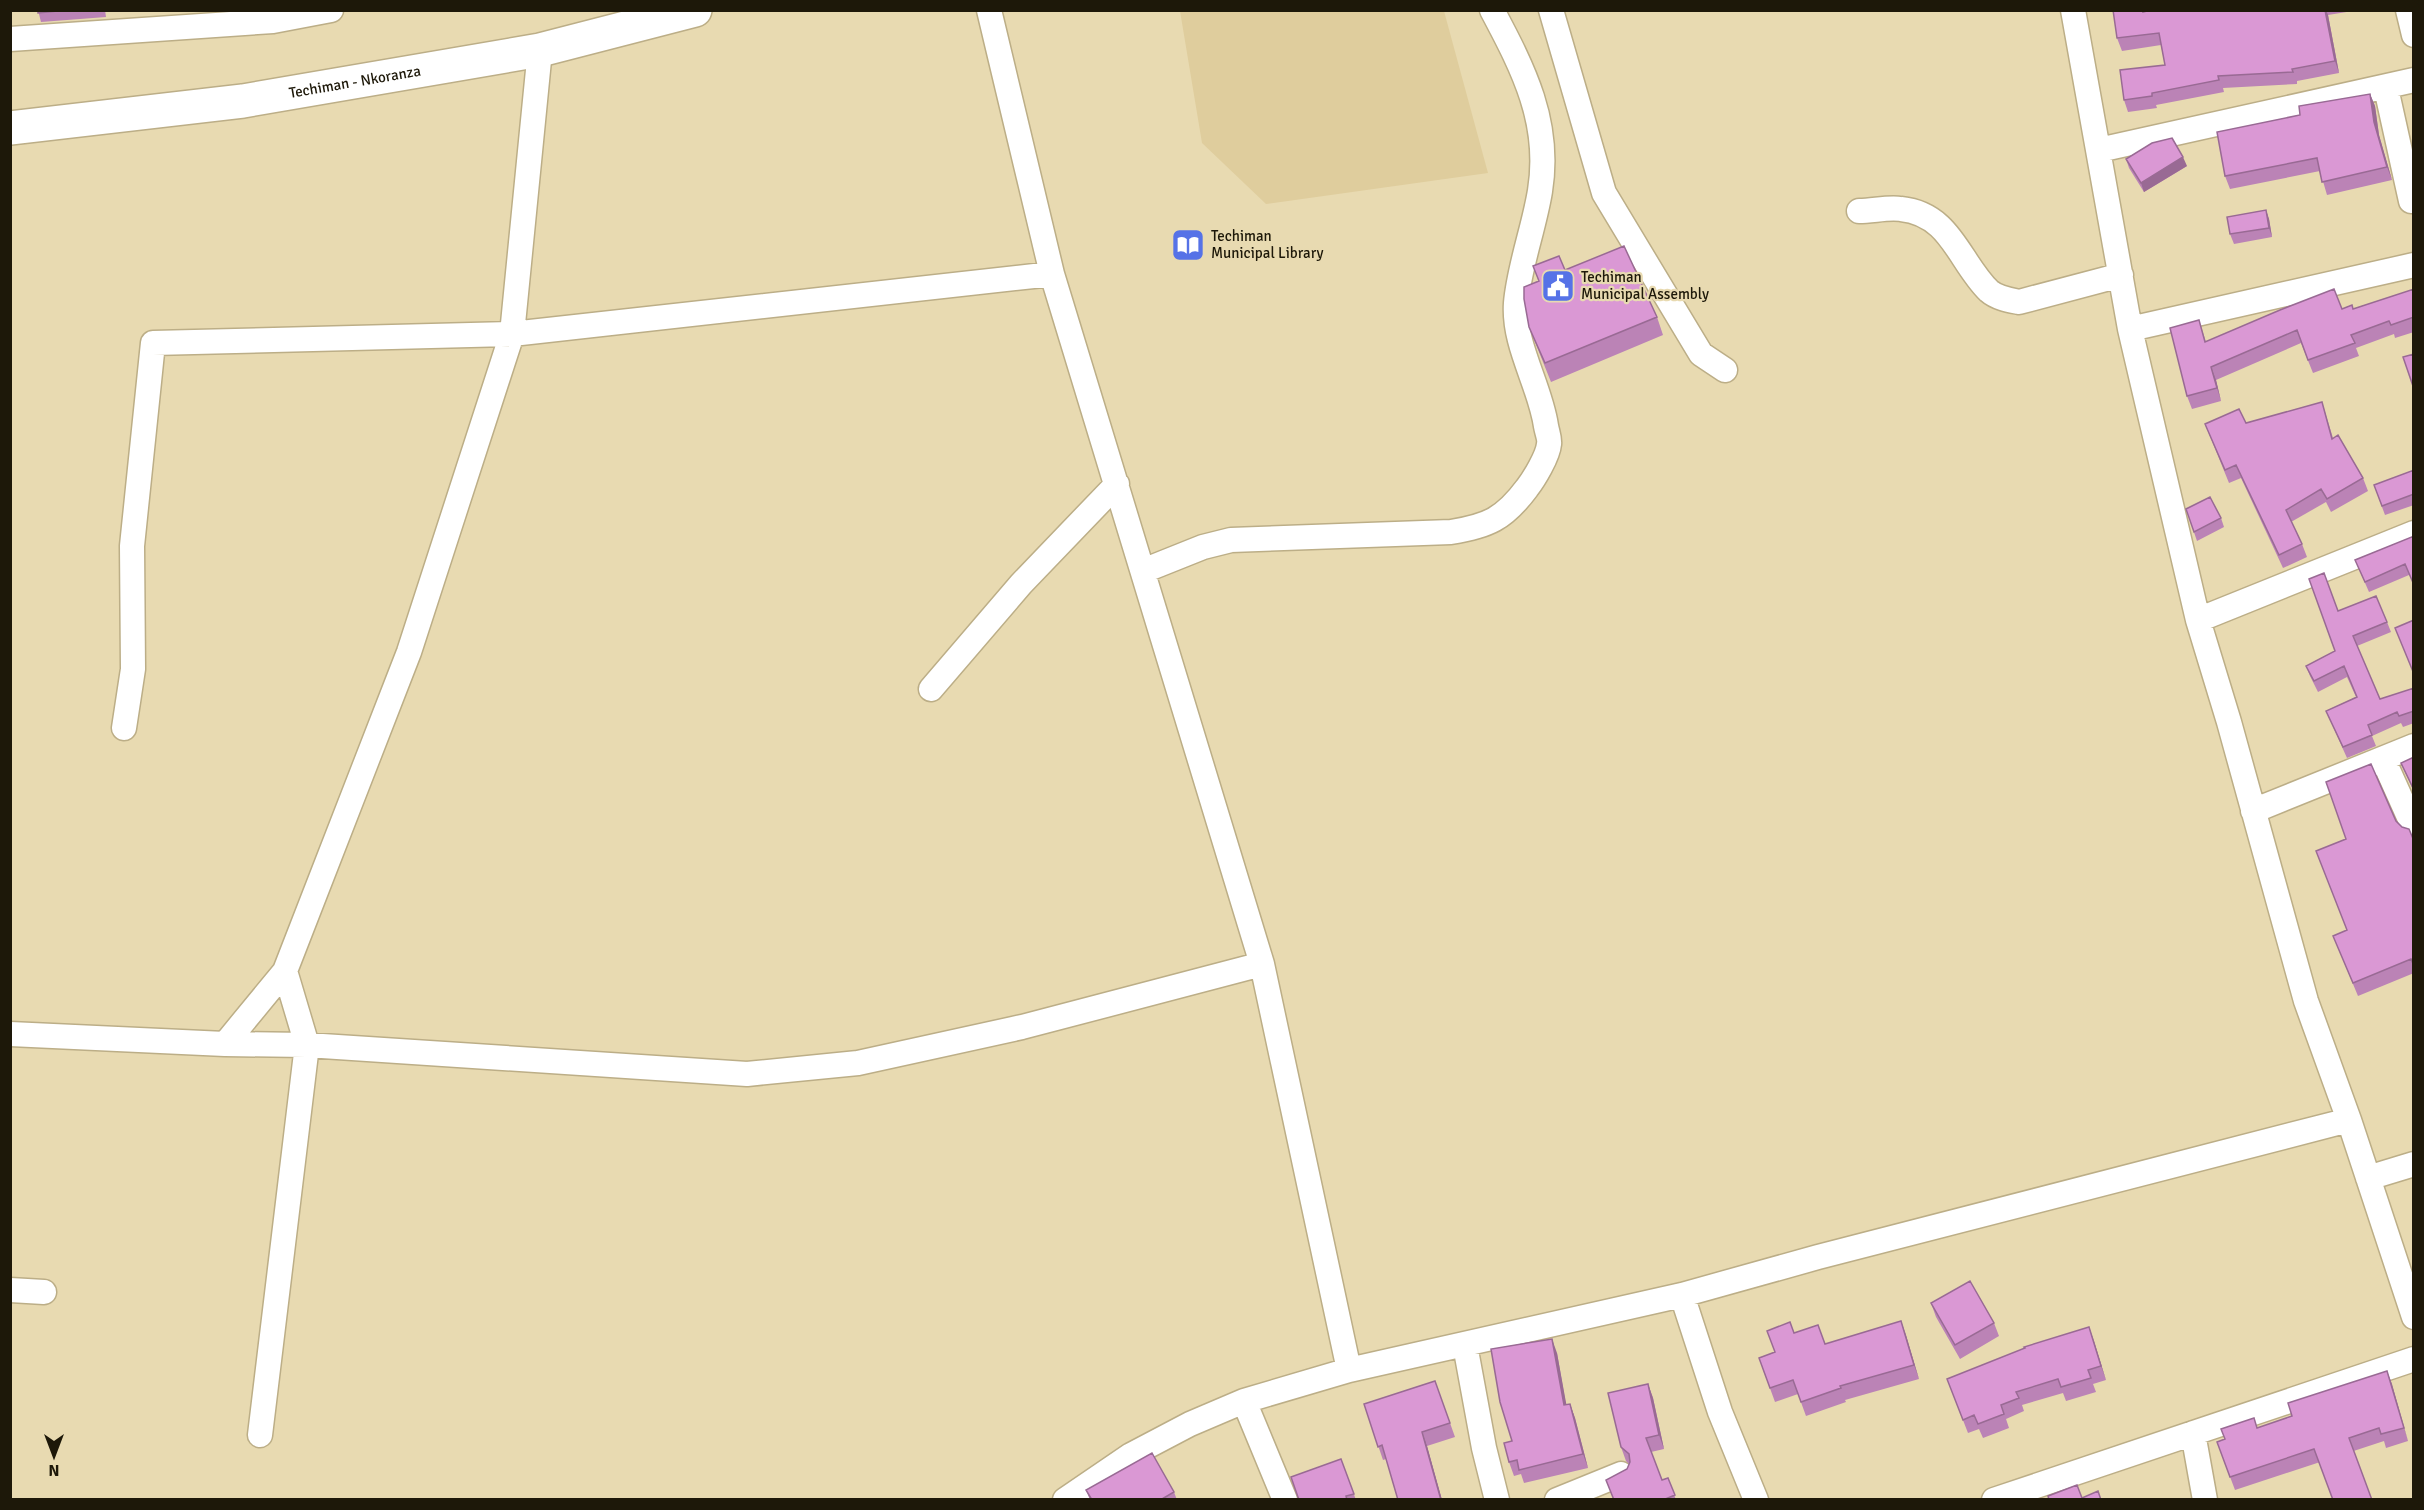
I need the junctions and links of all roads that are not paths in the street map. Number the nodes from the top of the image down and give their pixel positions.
1 (331, 10) edge
2 (695, 10) edge
3 (989, 10) edge
4 (1492, 10) edge
5 (1551, 10) edge
6 (2073, 10) edge
7 (2408, 10) edge
8 (659, 15) edge
9 (2414, 35) edge
10 (10, 39) edge
11 (540, 50) junction
12 (2414, 80) edge
13 (2386, 88) junction
14 (10, 128) edge
15 (2099, 150) junction
16 (2411, 201) dead end
17 (1859, 212) dead end
18 (2414, 265) edge
19 (1052, 274) junction
20 (2121, 275) junction
21 (2130, 329) junction
22 (512, 334) junction
23 (1725, 370) dead end
24 (1117, 484) junction
25 (2414, 533) edge
26 (1143, 571) junction
27 (2198, 620) junction
28 (931, 689) dead end
29 (124, 728) dead end
30 (2414, 746) edge
31 (2383, 759) junction
32 (2253, 811) junction
33 (2414, 828) edge
34 (1262, 964) junction
35 (285, 971) junction
36 (10, 1034) edge
37 (225, 1044) junction
38 (307, 1045) junction
39 (2349, 1120) junction
40 (2414, 1164) edge
41 (2368, 1178) junction
42 (10, 1290) edge
43 (44, 1292) dead end
44 (1682, 1295) junction
45 (2414, 1317) edge
46 (1465, 1345) junction
47 (2414, 1359) edge
48 (1349, 1370) junction
49 (1244, 1401) junction
50 (2193, 1433) junction
51 (260, 1435) dead end
52 (1621, 1474) edge
53 (1065, 1500) edge
54 (1285, 1500) edge
55 (1497, 1500) edge
56 (1557, 1500) edge
57 (1756, 1500) edge
58 (1994, 1500) edge
59 (2205, 1500) edge

1 - 10 street
2 - 8 main road, Techiman - Nkoranza
3 - 19 street
4 - 26 street
5 - 23 street
6 - 15 street
7 - 9 street
8 - 11 main road, Techiman - Nkoranza
11 - 14 main road, Techiman - Nkoranza
11 - 22 street
12 - 13 street
13 - 15 street
13 - 16 street
15 - 20 street
17 - 20 street
18 - 21 street
19 - 22 street
19 - 24 street
20 - 21 street
21 - 27 street
22 - 29 street
22 - 35 street
24 - 26 street
24 - 28 street
25 - 27 street
26 - 34 street
27 - 32 street
30 - 31 street
31 - 32 street
31 - 33 street
32 - 39 street
34 - 38 street
34 - 48 street
35 - 37 street
35 - 38 street
36 - 37 street
37 - 38 street
38 - 51 street
39 - 41 street
39 - 44 street
40 - 41 street
41 - 45 street
42 - 43 street
44 - 46 street
44 - 57 street
46 - 48 street
46 - 55 street
47 - 50 street
48 - 49 street
49 - 53 street
49 - 54 street
50 - 58 street
50 - 59 street
52 - 56 street

